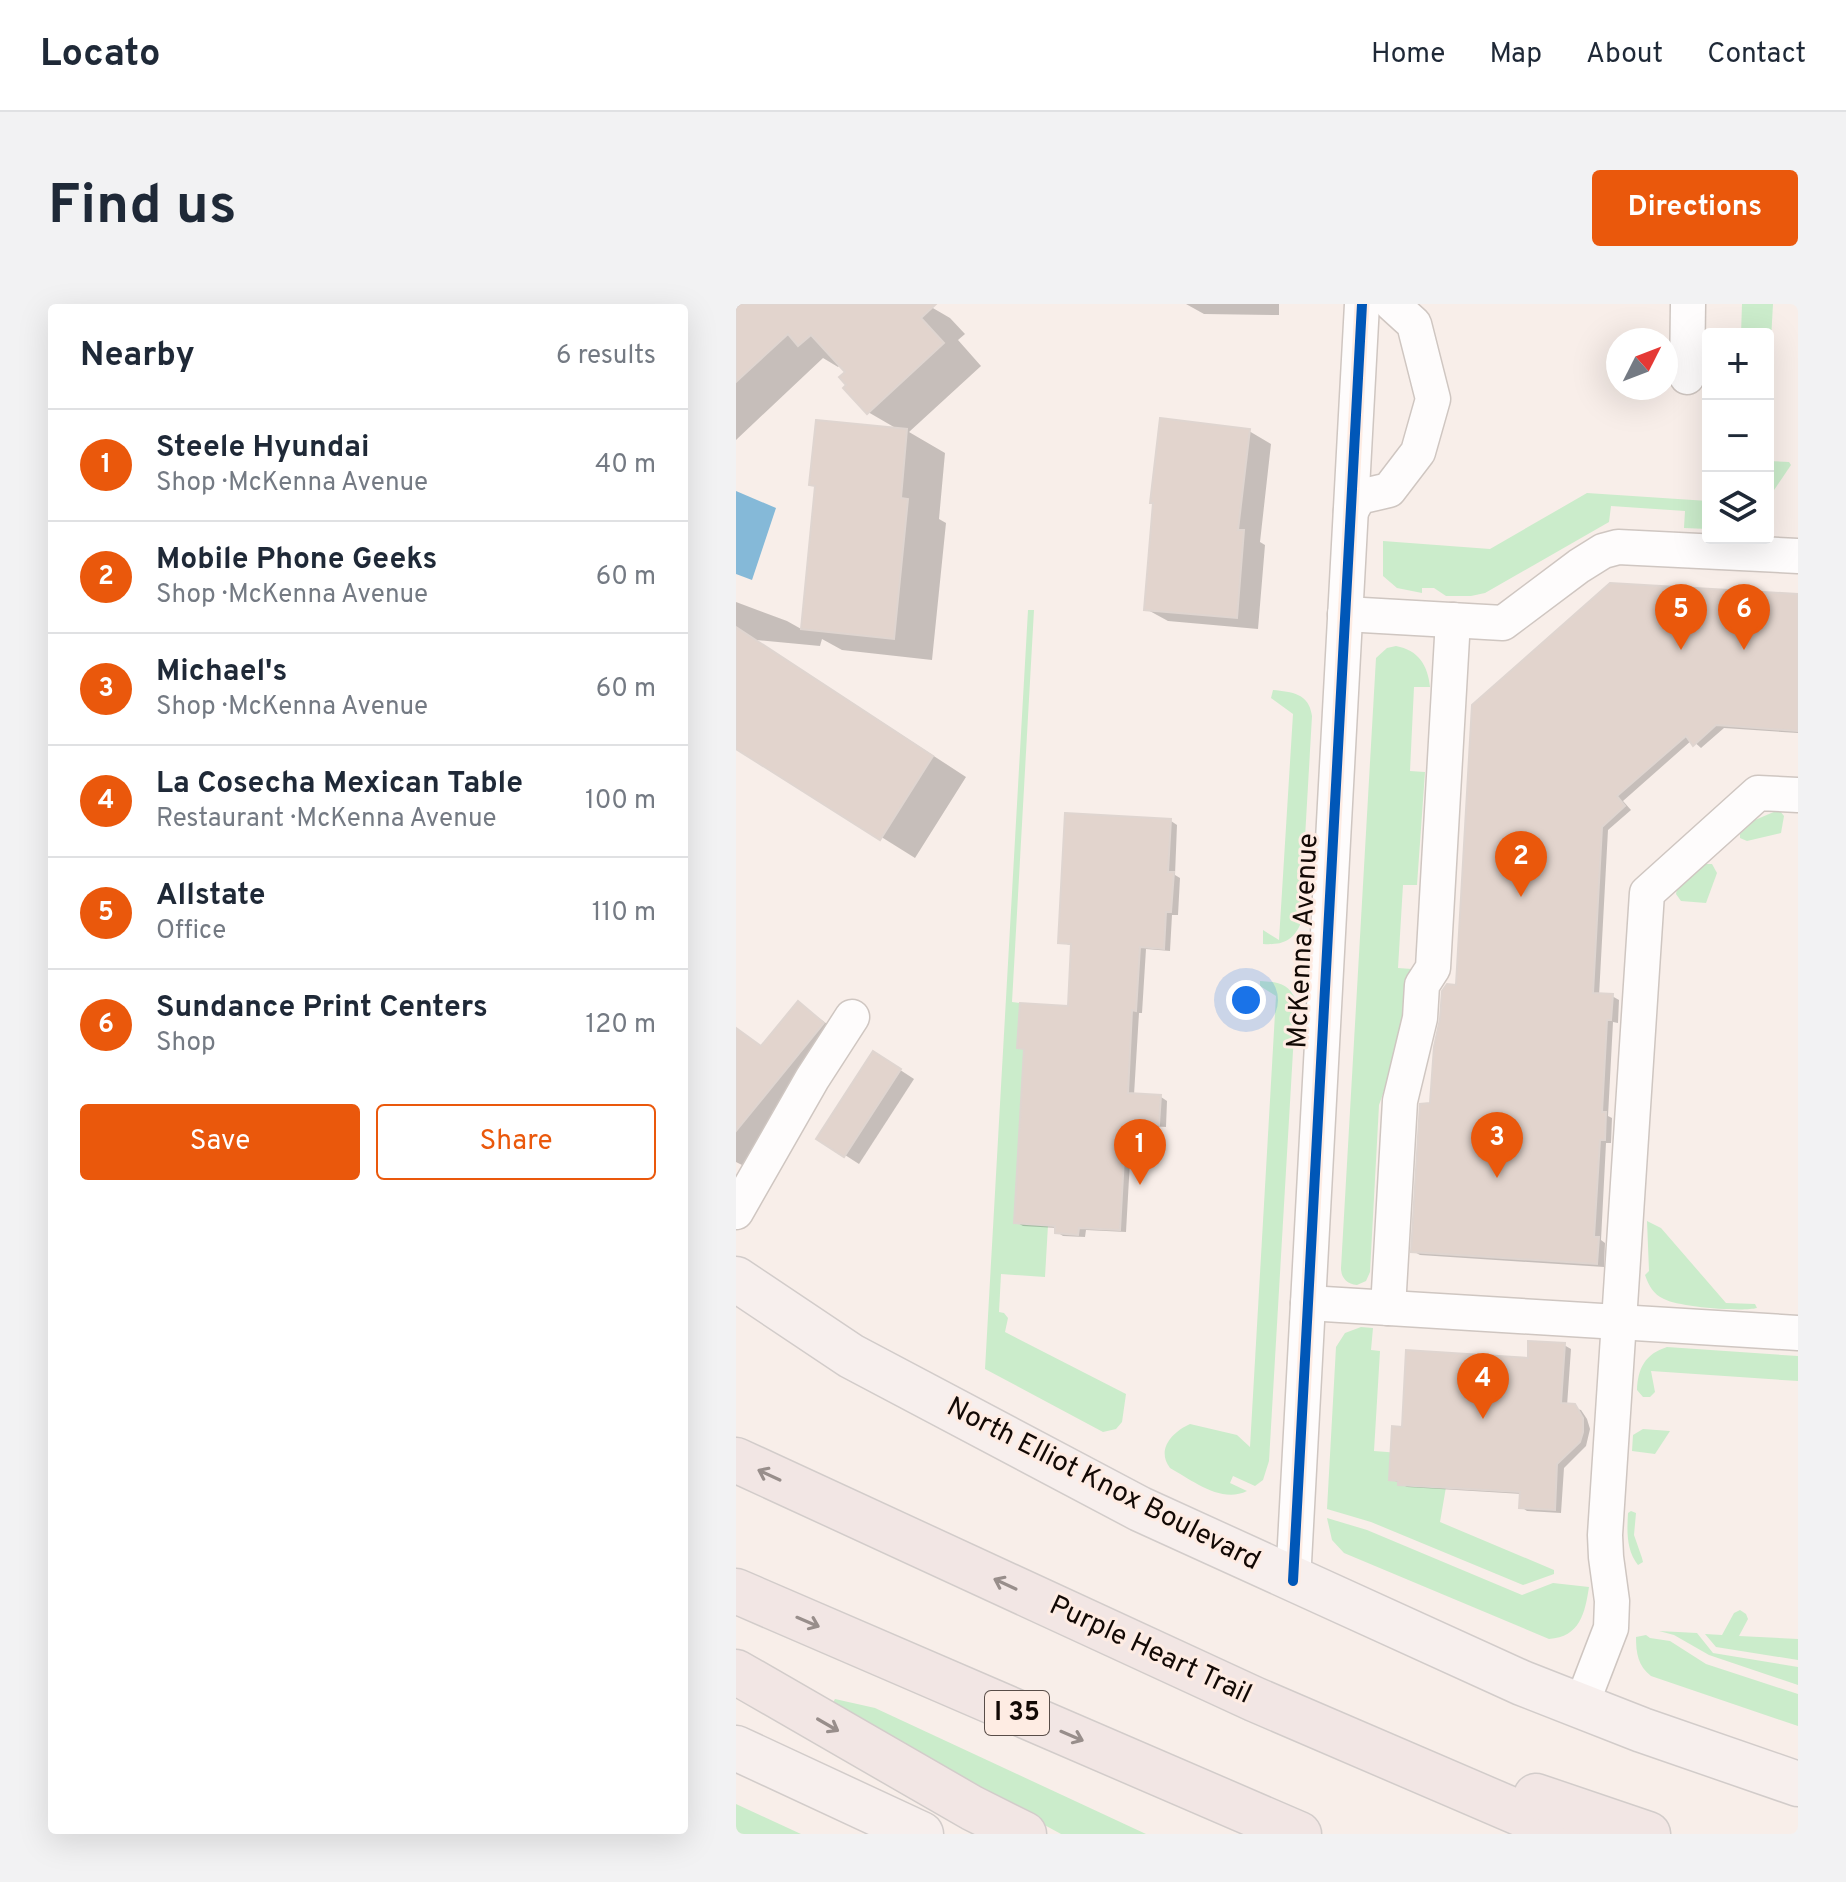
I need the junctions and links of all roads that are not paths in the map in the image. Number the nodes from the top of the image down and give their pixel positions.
1 (1362, 304) edge
2 (1392, 304) edge
3 (1688, 304) edge
4 (1687, 377) dead end
5 (1351, 511) junction
6 (1798, 556) edge
7 (1345, 614) junction
8 (1453, 620) junction
9 (1798, 795) edge
10 (852, 1017) dead end
11 (736, 1212) edge
12 (736, 1279) edge
13 (1308, 1303) junction
14 (1388, 1308) junction
15 (1619, 1322) junction
16 (1798, 1333) edge
17 (736, 1460) edge
18 (1293, 1581) junction
19 (736, 1591) edge
20 (736, 1672) edge
21 (1254, 1699) junction
22 (1581, 1706) junction
23 (736, 1748) edge
24 (1798, 1784) edge
25 (921, 1834) edge
26 (1024, 1834) edge
27 (1299, 1834) edge
28 (1568, 1834) edge
29 (1648, 1834) edge

1 - 5 street, McKenna Avenue
2 - 5 street
3 - 4 street
5 - 7 street, McKenna Avenue
6 - 8 street
7 - 8 street
7 - 13 street, McKenna Avenue
8 - 14 street
9 - 15 street
10 - 11 street
12 - 18 main road, North Elliot Knox Boulevard
13 - 14 street
13 - 18 street, McKenna Avenue
14 - 15 street
15 - 16 street
15 - 22 street
21 -> 17 highway, Purple Heart Trail
18 - 22 main road, North Elliot Knox Boulevard
19 -> 27 highway, I 35
20 -> 26 highway
21 - 28 highway, Purple Heart Trail
21 - 29 highway
22 - 24 main road, North Elliot Knox Boulevard
23 - 25 main road

